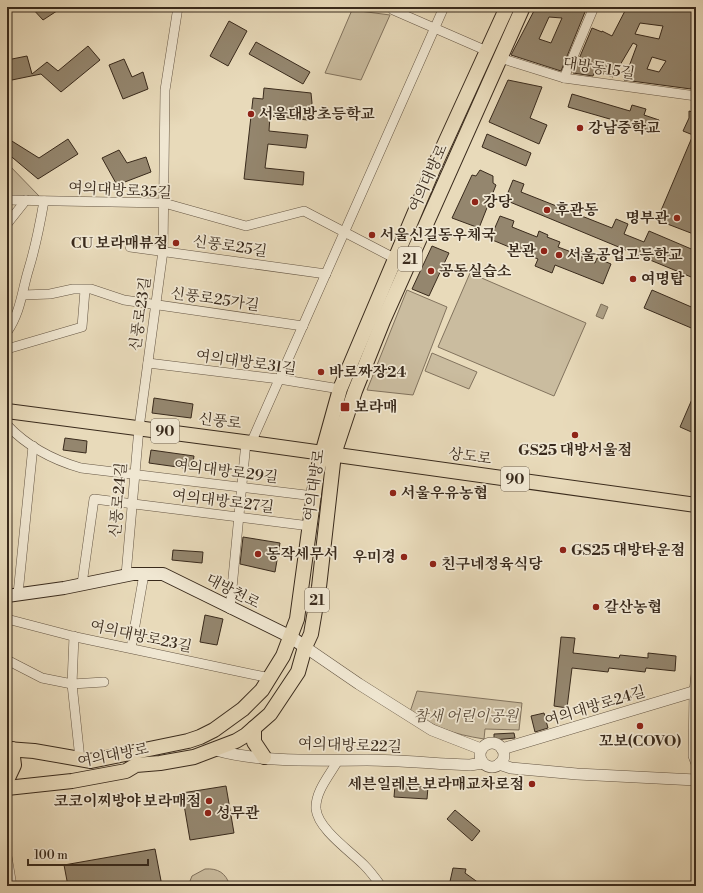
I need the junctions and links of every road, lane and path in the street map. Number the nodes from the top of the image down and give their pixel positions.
1 (178, 7) edge
2 (444, 7) edge
3 (506, 7) edge
4 (523, 7) edge
5 (594, 7) edge
6 (393, 10) dead end
7 (435, 28) junction
8 (487, 51) junction
9 (500, 58) junction
10 (564, 78) junction
11 (696, 96) edge
12 (7, 200) edge
13 (26, 200) junction
14 (44, 201) junction
15 (164, 204) junction
16 (7, 224) edge
17 (344, 232) junction
18 (130, 246) dead end
19 (163, 251) junction
20 (394, 258) junction
21 (326, 274) junction
22 (85, 290) junction
23 (23, 296) junction
24 (156, 305) junction
25 (303, 326) junction
26 (7, 332) edge
27 (7, 348) edge
28 (148, 363) junction
29 (279, 379) junction
30 (340, 389) junction
31 (7, 411) edge
32 (7, 425) edge
33 (139, 428) junction
34 (248, 442) junction
35 (33, 446) junction
36 (328, 454) junction
37 (135, 474) junction
38 (242, 486) junction
39 (314, 496) junction
40 (132, 503) junction
41 (696, 505) edge
42 (239, 517) junction
43 (310, 526) junction
44 (144, 574) junction
45 (126, 575) junction
46 (82, 584) junction
47 (13, 595) edge
48 (230, 608) junction
49 (7, 619) edge
50 (74, 636) junction
51 (291, 637) junction
52 (305, 647) junction
53 (131, 648) junction
54 (7, 660) edge
55 (696, 674) edge
56 (270, 678) junction
57 (104, 682) dead end
58 (72, 684) junction
59 (695, 692) edge
60 (254, 728) junction
61 (481, 749) junction
62 (502, 749) junction
63 (9, 750) edge
64 (216, 750) junction
65 (264, 757) junction
66 (80, 759) junction
67 (337, 762) junction
68 (483, 763) junction
69 (499, 764) junction
70 (696, 764) edge
71 (7, 780) edge
72 (696, 780) edge
73 (7, 788) edge
74 (7, 856) edge
75 (12, 886) edge
76 (381, 886) edge

1 - 15 street, 신풍로23길
2 - 7 street
3 - 8 main road, 여의대방로
4 - 9 main road, 여의대방로 / 21
5 - 10 street
6 - 7 street
7 - 8 street
7 - 17 street
8 - 20 main road, 여의대방로 / 21
9 - 10 street, 대방동15길
9 - 36 main road, 여의대방로 / 21
10 - 11 street, 대방동15길
12 - 13 street, 여의대방로35길
13 - 14 street, 여의대방로35길
13 - 16 street
14 - 15 street, 여의대방로35길
14 - 23 street
15 - 17 street, 여의대방로35길
15 - 19 street, 신풍로23길
17 - 20 street, 여의대방로35길
17 - 21 street
18 - 19 street, 신풍로25길
19 - 21 street, 신풍로25길
19 - 24 street, 신풍로23길
20 - 30 main road, 여의대방로
21 - 25 street
22 - 23 street, 신풍로25가길
22 - 24 street, 신풍로25가길
22 - 27 street
23 - 26 street
24 - 25 street, 신풍로25가길
24 - 28 street, 신풍로23길
25 - 29 street
28 - 29 street, 여의대방로31길
28 - 33 street, 신풍로23길
29 - 30 street, 여의대방로31길
29 - 34 street
30 - 36 main road, 여의대방로
31 - 33 main road, 신풍로 / 90
32 - 35 street, 여의대방로29길
33 - 34 main road, 신풍로 / 90
33 - 37 street, 신풍로24길
34 - 36 main road, 신풍로 / 90
34 - 38 street
35 - 37 street, 여의대방로29길
35 - 47 street, 대방천로
36 - 39 main road, 여의대방로
36 - 41 main road, 상도로 / 90
36 - 52 main road, 여의대방로 / 21
37 - 38 street, 여의대방로29길
37 - 40 street, 신풍로24길
38 - 39 street, 여의대방로29길
38 - 42 street
39 - 43 main road, 여의대방로
40 - 42 street, 여의대방로27길
40 - 45 street, 신풍로24길
40 - 46 street
42 - 43 street, 여의대방로27길
42 - 48 street
43 - 51 main road, 여의대방로
44 - 45 main road, 대방천로
44 - 48 main road, 대방천로
44 - 53 street
45 - 46 main road, 대방천로
46 - 47 main road, 대방천로
48 - 51 main road, 대방천로
49 - 50 street, 여의대방로23길
50 - 53 street, 여의대방로23길
50 - 58 street
51 - 52 main road, 대방천로
51 - 56 main road, 여의대방로
52 - 60 main road, 여의대방로 / 21
52 - 61 street
53 - 56 street, 여의대방로23길
54 - 58 street
55 - 59 street
56 - 66 main road, 여의대방로
57 - 58 street
58 - 66 street
59 - 62 street, 여의대방로24길
59 - 70 street
60 - 64 main road, 여의대방로 / 21
60 - 65 main road
61 - 62 street
61 - 68 street
62 - 69 street
63 - 66 main road, 여의대방로
63 - 71 main road
64 - 65 street, 여의대방로22길
64 - 73 main road, 여의대방로 / 21
65 - 67 street, 여의대방로22길
67 - 68 street, 여의대방로22길
67 - 76 street
68 - 69 street
69 - 72 street
74 - 75 street

